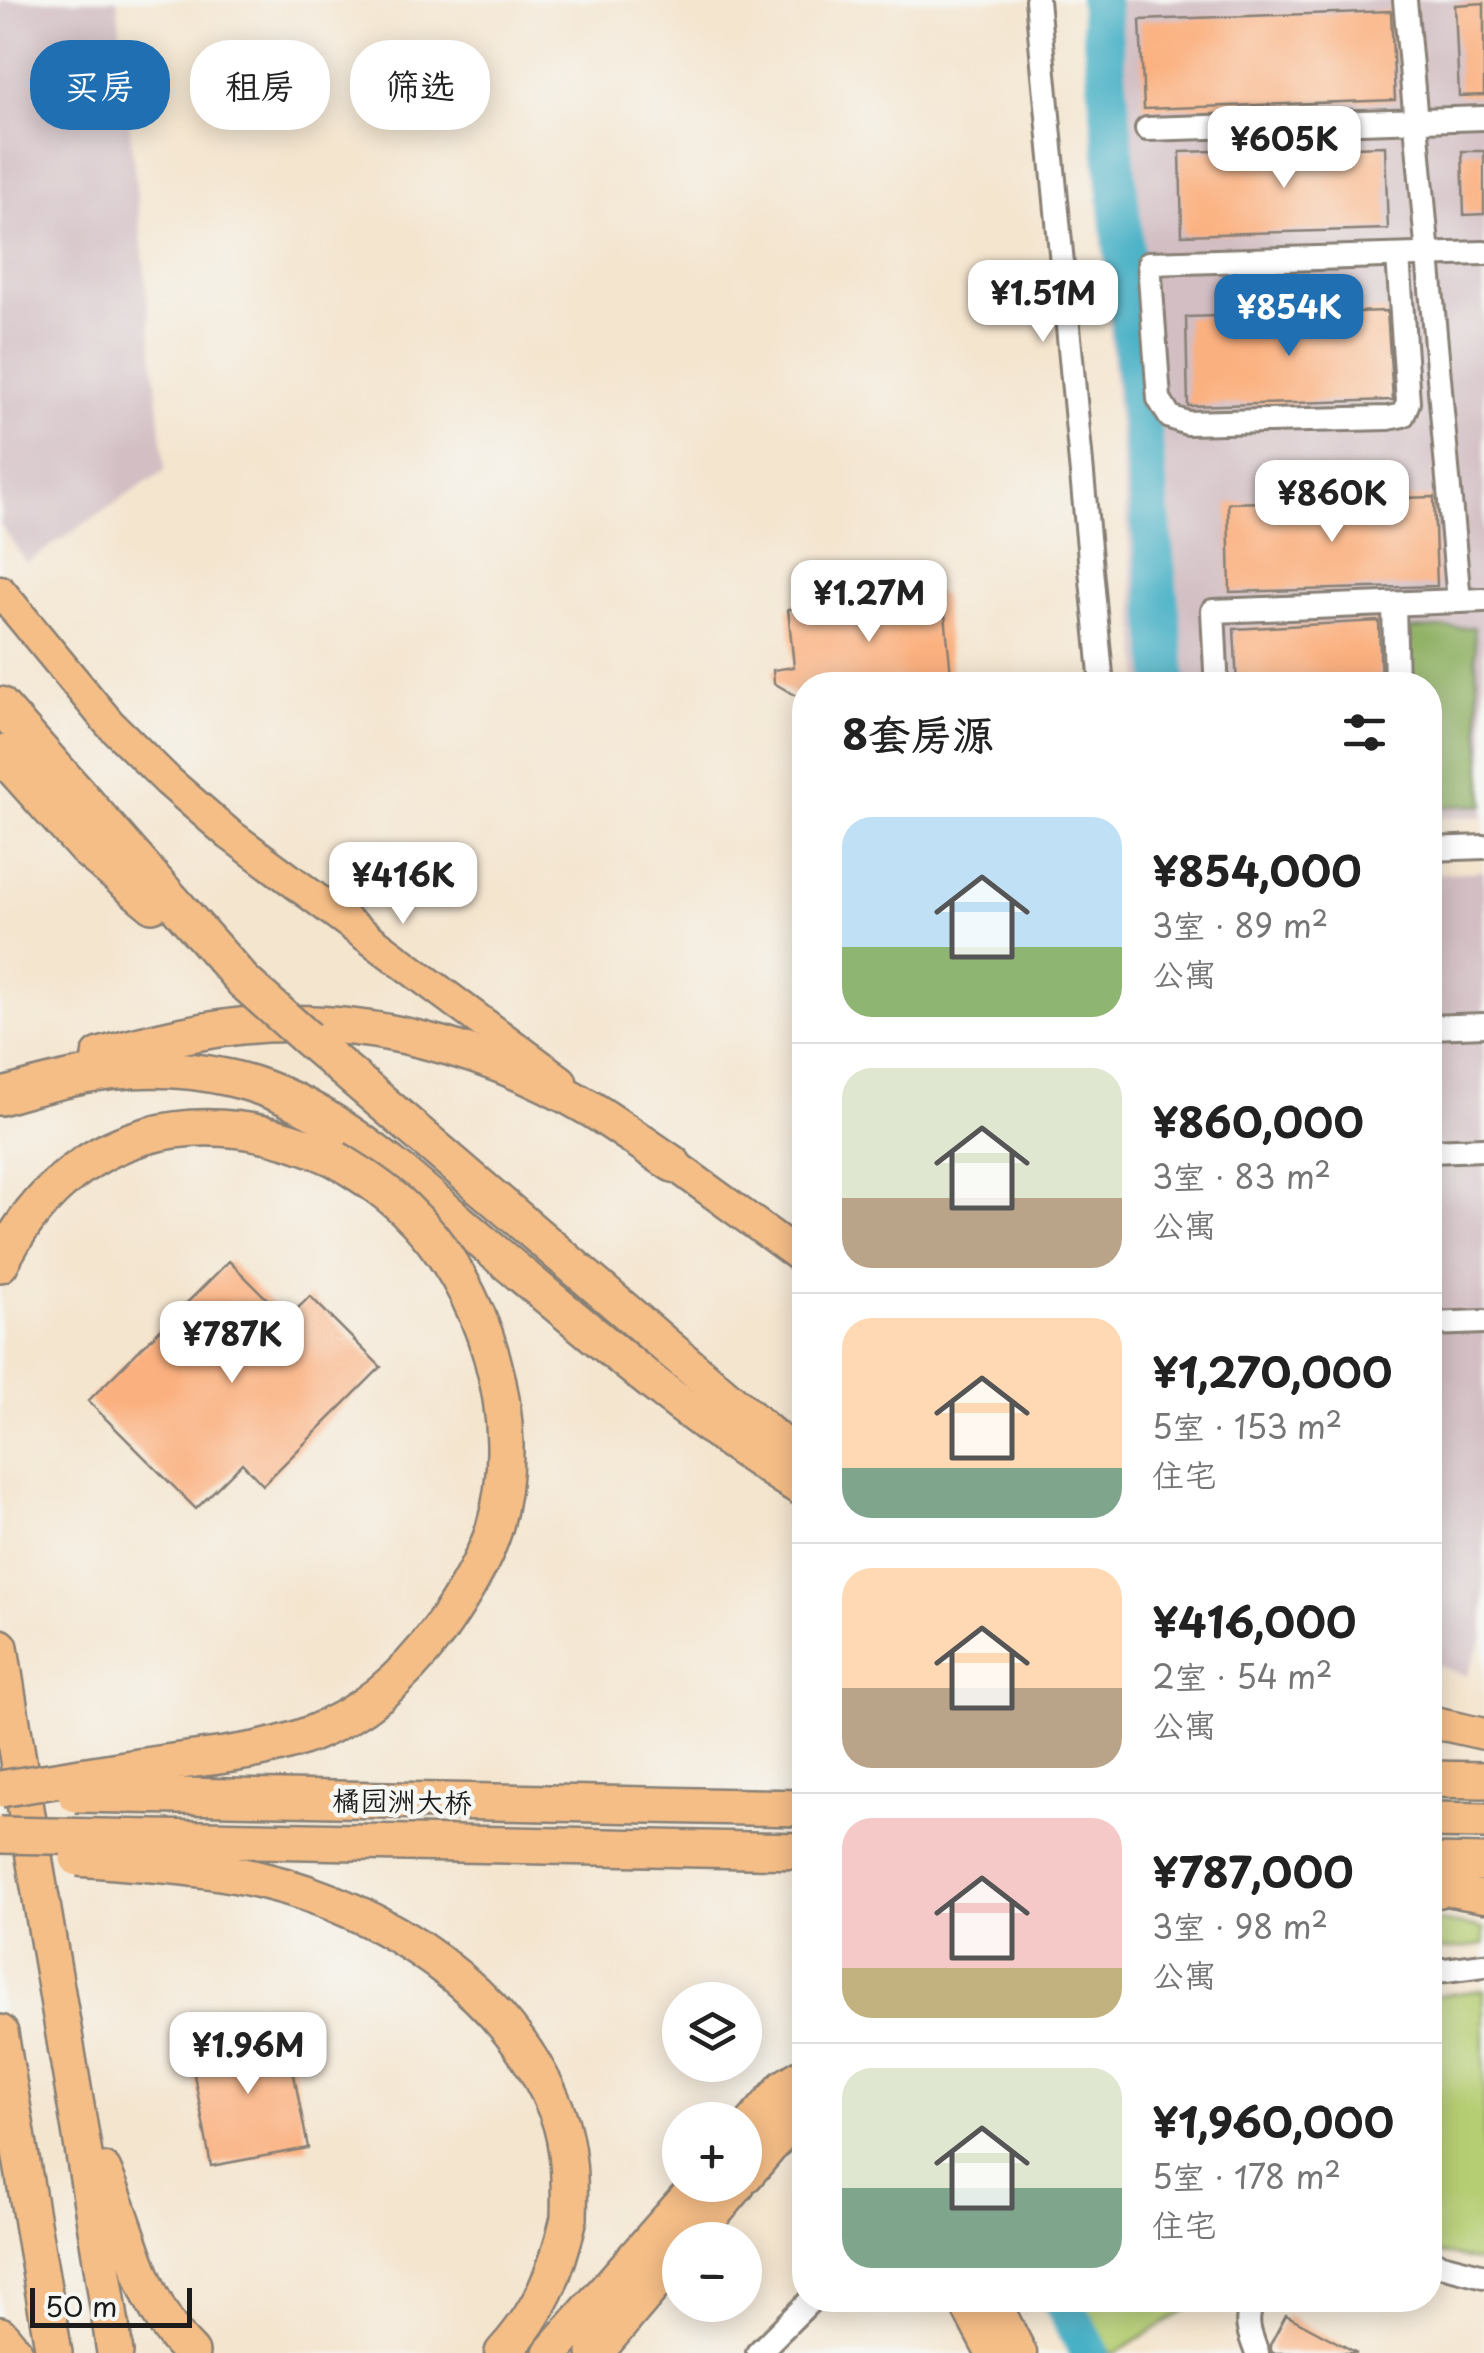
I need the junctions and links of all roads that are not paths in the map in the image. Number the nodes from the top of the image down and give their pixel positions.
1 (1037, 0) edge
2 (1405, 0) edge
3 (1484, 118) edge
4 (1415, 120) junction
5 (1147, 129) dead end
6 (1484, 253) edge
7 (1428, 255) junction
8 (1398, 256) junction
9 (0, 591) edge
10 (1484, 600) edge
11 (1459, 601) junction
12 (1394, 604) junction
13 (1216, 671) dead end
14 (1101, 672) edge
15 (1396, 672) edge
16 (0, 704) edge
17 (0, 753) edge
18 (1484, 848) edge
19 (1442, 849) edge
20 (244, 982) junction
21 (1484, 1025) edge
22 (1442, 1027) edge
23 (0, 1087) edge
24 (0, 1097) edge
25 (1484, 1149) edge
26 (1442, 1151) edge
27 (673, 1164) junction
28 (792, 1251) edge
29 (0, 1264) edge
30 (1484, 1322) edge
31 (1442, 1324) edge
32 (792, 1453) edge
33 (792, 1481) edge
34 (0, 1647) edge
35 (1442, 1725) edge
36 (1484, 1734) edge
37 (1442, 1780) edge
38 (1484, 1782) edge
39 (1442, 1790) edge
40 (0, 1791) edge
41 (792, 1808) edge
42 (1442, 1820) edge
43 (1484, 1821) edge
44 (0, 1837) edge
45 (792, 1851) edge
46 (1484, 1864) edge
47 (1442, 1879) edge
48 (1442, 1884) edge
49 (1484, 1896) edge
50 (1484, 1965) edge
51 (1442, 1970) edge
52 (0, 2033) edge
53 (792, 2083) edge
54 (0, 2095) edge
55 (77, 2106) junction
56 (762, 2113) edge
57 (792, 2120) edge
58 (762, 2156) edge
59 (684, 2202) edge
60 (723, 2202) edge
61 (706, 2222) edge
62 (39, 2256) junction
63 (1442, 2265) edge
64 (662, 2274) edge
65 (1484, 2276) edge
66 (799, 2312) edge
67 (969, 2312) edge
68 (1000, 2312) edge
69 (1248, 2312) edge
70 (0, 2335) edge
71 (15, 2353) edge
72 (54, 2353) edge
73 (115, 2353) edge
74 (191, 2353) edge
75 (503, 2353) edge
76 (552, 2353) edge
77 (596, 2353) edge
78 (758, 2353) edge
79 (991, 2353) edge
80 (1021, 2353) edge
81 (1257, 2353) edge

1 - 14 street
2 - 4 street
3 - 4 street
4 - 5 street
4 - 7 street
6 - 7 street
7 - 8 street
7 - 11 street
8 - 8 street
9 - 27 main road
10 - 11 street
11 - 12 street
12 - 13 street
12 - 15 street
16 - 20 highway
17 - 20 highway
18 - 19 street
20 - 32 highway, bridge
21 - 22 street
23 - 27 highway
24 - 33 highway
25 - 26 street
27 - 28 main road
29 - 40 highway, bridge
30 - 31 street
34 - 55 highway
35 - 36 main road
37 - 38 highway
38 - 39 main road
40 - 41 highway, 橘园洲大桥, bridge
42 - 43 highway
44 - 45 highway, 橘园洲大桥, bridge
44 - 75 highway, bridge
46 - 47 highway
48 - 49 main road
50 - 51 street
52 - 62 highway
53 - 56 highway
54 - 62 highway
55 - 73 highway
55 - 74 highway
57 - 58 highway
59 - 76 highway
60 - 61 highway
62 - 72 highway
63 - 65 street
64 - 77 highway
66 - 78 street
67 - 79 main road
68 - 80 main road
69 - 81 street
70 - 71 highway

